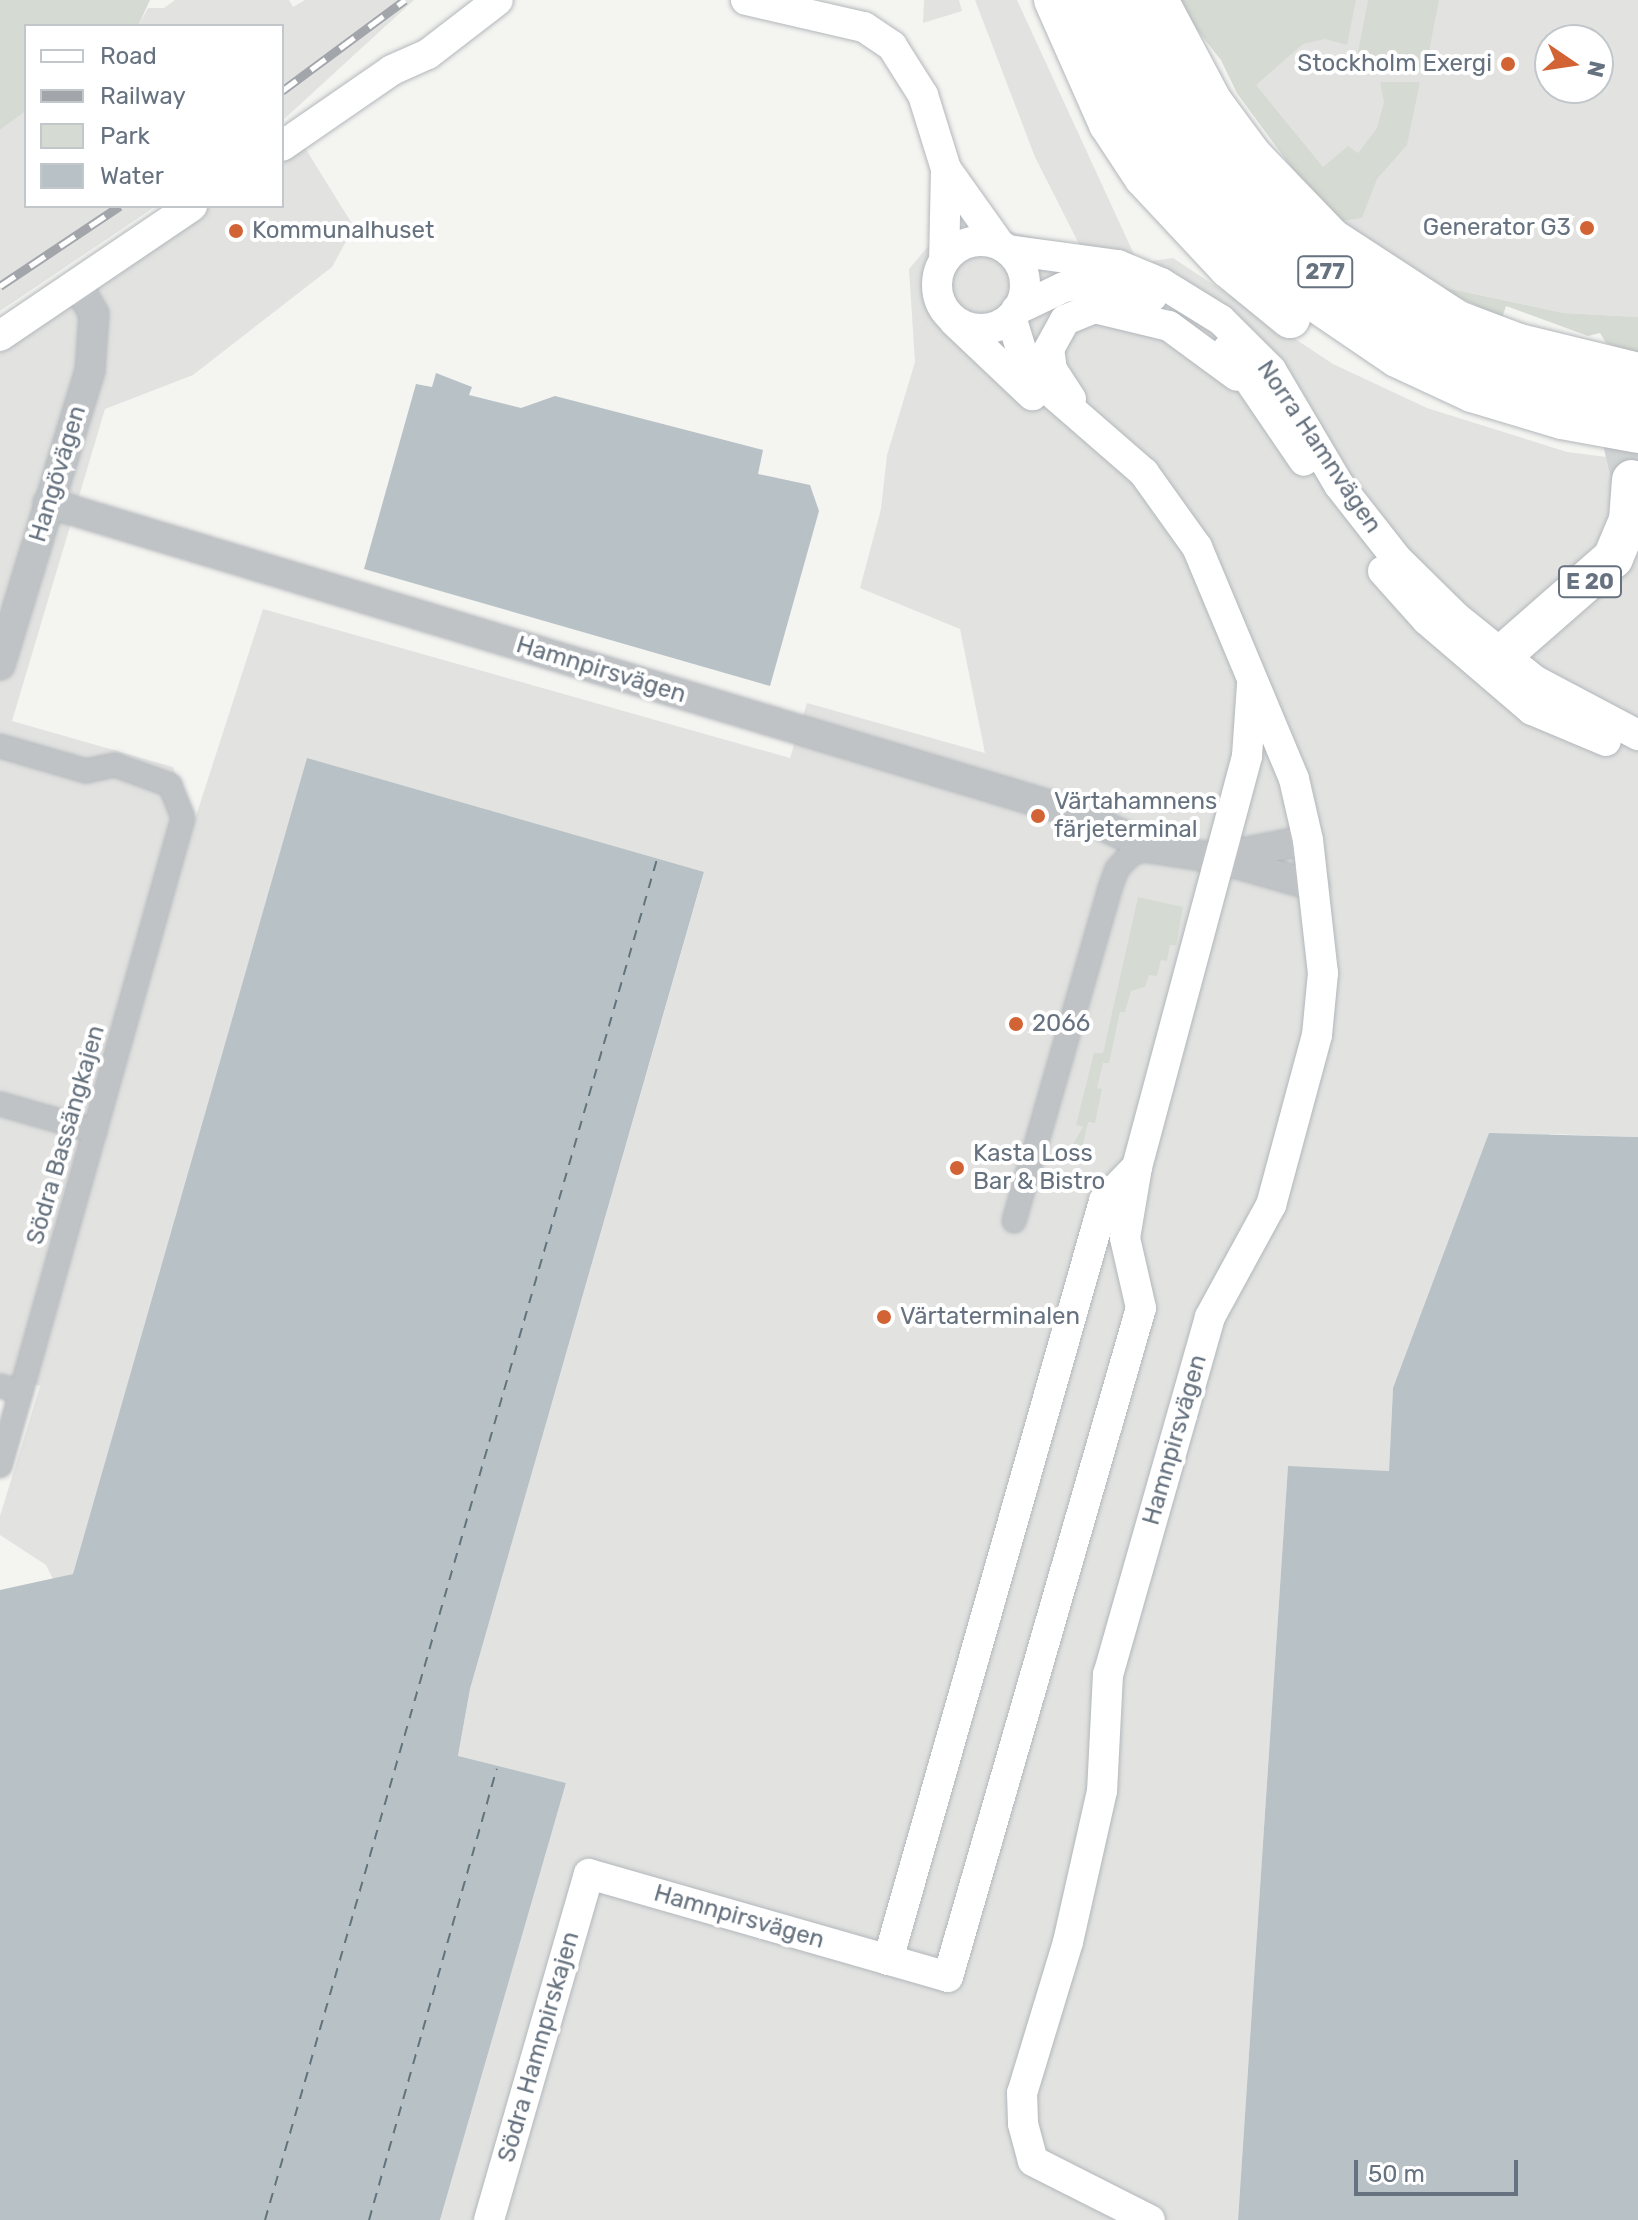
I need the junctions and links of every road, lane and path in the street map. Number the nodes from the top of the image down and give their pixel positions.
1 (465, 0) edge
2 (498, 0) edge
3 (746, 0) edge
4 (1054, 0) edge
5 (1091, 0) edge
6 (1122, 0) edge
7 (1158, 0) edge
8 (392, 70) junction
9 (284, 145) edge
10 (946, 169) junction
11 (189, 208) edge
12 (1004, 247) junction
13 (944, 261) junction
14 (77, 284) junction
15 (947, 312) junction
16 (1014, 314) junction
17 (0, 336) edge
18 (1638, 373) edge
19 (1259, 394) junction
20 (1638, 402) edge
21 (1562, 419) junction
22 (1638, 433) edge
23 (1111, 446) junction
24 (1632, 480) dead end
25 (48, 503) junction
26 (1492, 662) junction
27 (0, 665) edge
28 (1252, 682) junction
29 (1638, 735) edge
30 (0, 746) edge
31 (1638, 752) edge
32 (1308, 840) junction
33 (1150, 848) junction
34 (1217, 858) junction
35 (1315, 886) junction
36 (0, 1104) edge
37 (95, 1131) junction
38 (1137, 1167) junction
39 (1014, 1221) dead end
40 (10, 1389) edge
41 (0, 1466) edge
42 (589, 1874) joint
43 (888, 1960) junction
44 (1132, 2217) edge
45 (489, 2220) edge

1 - 8 main road
2 - 8 main road
3 - 10 main road
4 - 21 highway
5 - 21 highway, 277
6 - 20 highway, 277
7 - 18 highway
8 - 9 main road
10 - 12 main road
10 - 13 main road
11 - 14 main road
12 - 13 main road
12 - 16 main road
12 - 26 main road, Norra Hamnvägen
13 - 15 main road
14 - 17 main road
14 - 25 street, Hangövägen
15 - 16 main road
15 - 23 main road, Hamnpirsvägen
16 - 19 main road, Norra Hamnvägen
16 - 23 main road, Hamnpirsvägen
19 - 23 main road, Norra Hamnvägen
19 - 26 main road, Norra Hamnvägen
21 - 22 highway, 277
23 - 28 main road, Hamnpirsvägen
24 - 26 highway, E 20
25 - 27 street, Hangövägen
25 - 33 street, Hamnpirsvägen
26 - 29 main road, Norra Hamnvägen
26 - 31 main road, Norra Hamnvägen
28 - 32 main road, Hamnpirsvägen
28 - 34 main road, Hamnpirsvägen
30 - 37 street, Södra Bassängkajen
32 - 34 street, Hamnpirsvägen
32 - 35 main road, Hamnpirsvägen
33 - 34 street, Hamnpirsvägen
33 - 39 street
34 - 35 street, Hamnpirsvägen
34 - 38 main road, Hamnpirsvägen
35 - 44 main road, Hamnpirsvägen
36 - 37 street
37 - 40 street, Södra Bassängkajen
38 - 43 main road, Hamnpirsvägen
38 - 43 main road, Hamnpirsvägen
40 - 41 street, Södra Bassängkajen
42 - 43 main road, Hamnpirsvägen
42 - 45 main road, Södra Hamnpirskajen

